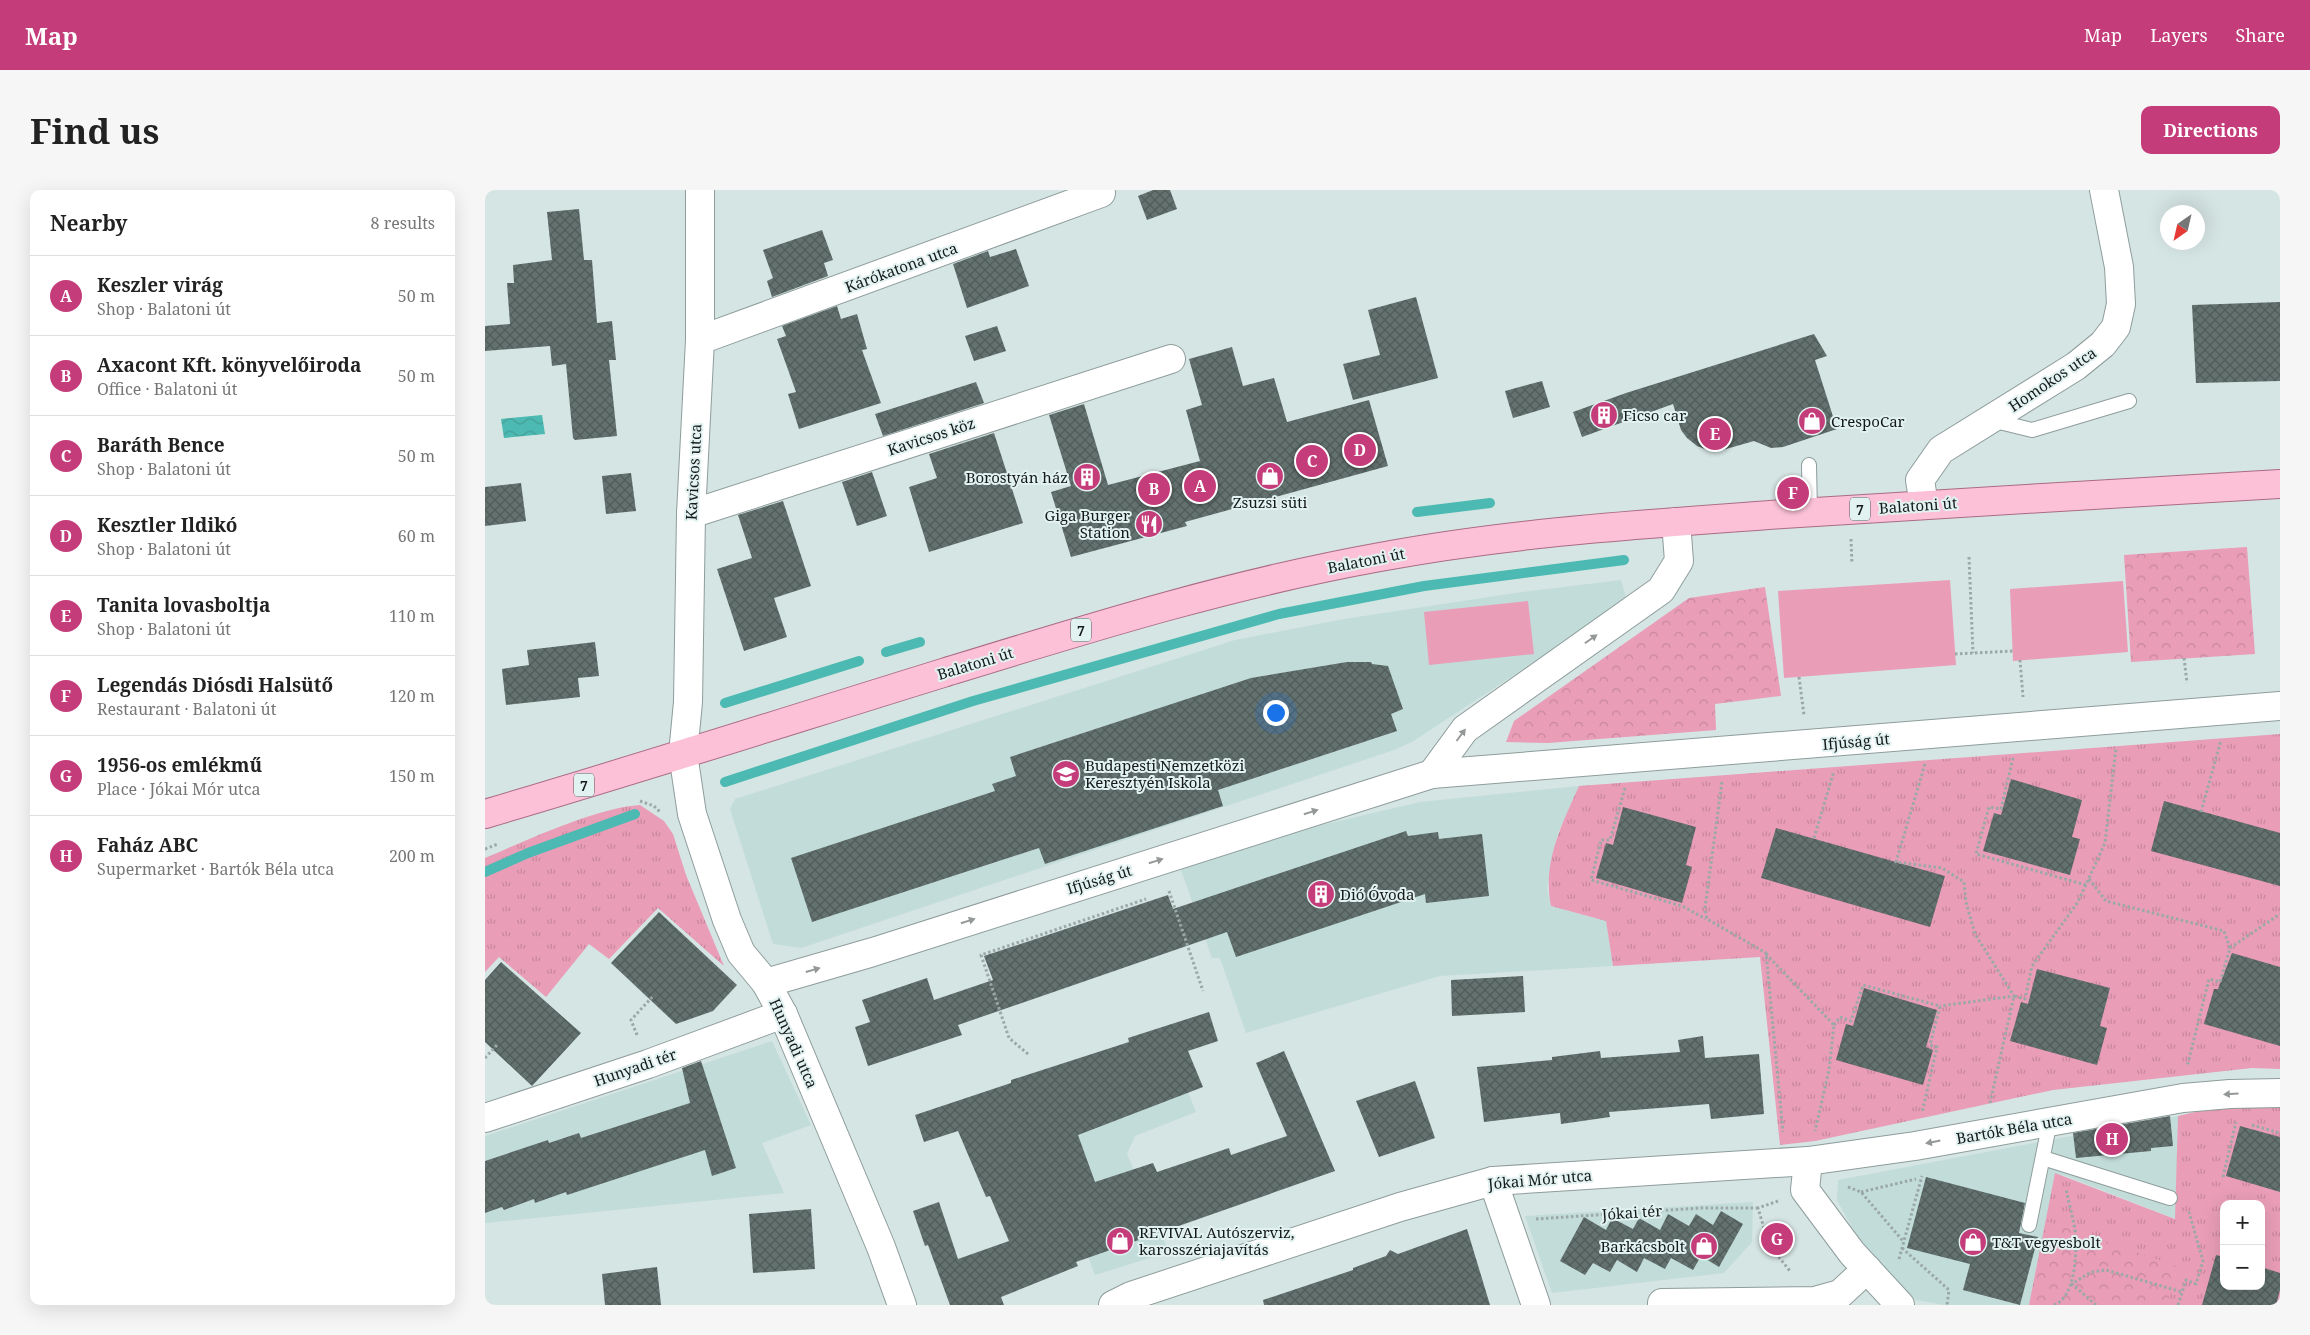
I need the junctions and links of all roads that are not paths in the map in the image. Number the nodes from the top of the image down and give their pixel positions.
1 (700, 190) edge
2 (2104, 190) edge
3 (1101, 193) dead end
4 (700, 340) junction
5 (1171, 359) dead end
6 (2129, 401) dead end
7 (1990, 420) junction
8 (1809, 465) dead end
9 (2280, 484) edge
10 (1924, 505) junction
11 (1811, 512) junction
12 (691, 514) junction
13 (1676, 522) junction
14 (2280, 706) edge
15 (683, 754) junction
16 (1432, 774) junction
17 (485, 814) edge
18 (766, 983) junction
19 (783, 1014) junction
20 (2280, 1094) edge
21 (485, 1118) edge
22 (2050, 1121) junction
23 (2043, 1158) junction
24 (1797, 1162) junction
25 (1493, 1181) junction
26 (2170, 1198) road end
27 (2029, 1225) dead end
28 (1867, 1269) junction
29 (1895, 1299) edge
30 (1661, 1304) dead end
31 (902, 1305) edge
32 (1113, 1305) edge
33 (1536, 1305) edge

1 - 4 street, Kavicsos utca
2 - 7 street, Homokos utca
3 - 4 street, Kárókatona utca
4 - 12 street, Kavicsos utca
5 - 12 street, Kavicsos köz
6 - 7 lane
7 - 10 street, Homokos utca
8 - 11 lane
9 - 10 main road, Balatoni út / 7
10 - 11 main road, Balatoni út / 7
11 - 13 main road, Balatoni út / 7
12 - 15 street, Kavicsos utca
13 - 15 main road, Balatoni út / 7
16 -> 13 street
14 - 16 street, Ifjúság út
15 - 17 main road, Balatoni út / 7
15 - 18 street, Hunyadi utca
18 -> 16 street, Ifjúság út
18 - 19 street, Hunyadi utca
19 - 21 street, Hunyadi tér
19 - 31 street, Hunyadi utca
20 -> 22 street, Bartók Béla utca
22 - 23 lane
22 -> 24 street, Bartók Béla utca
23 - 26 lane
23 - 27 lane
24 - 25 street, Jókai Mór utca
24 - 28 street
25 - 32 street, Jókai Mór utca
25 - 33 street
28 - 29 street
28 - 30 street

